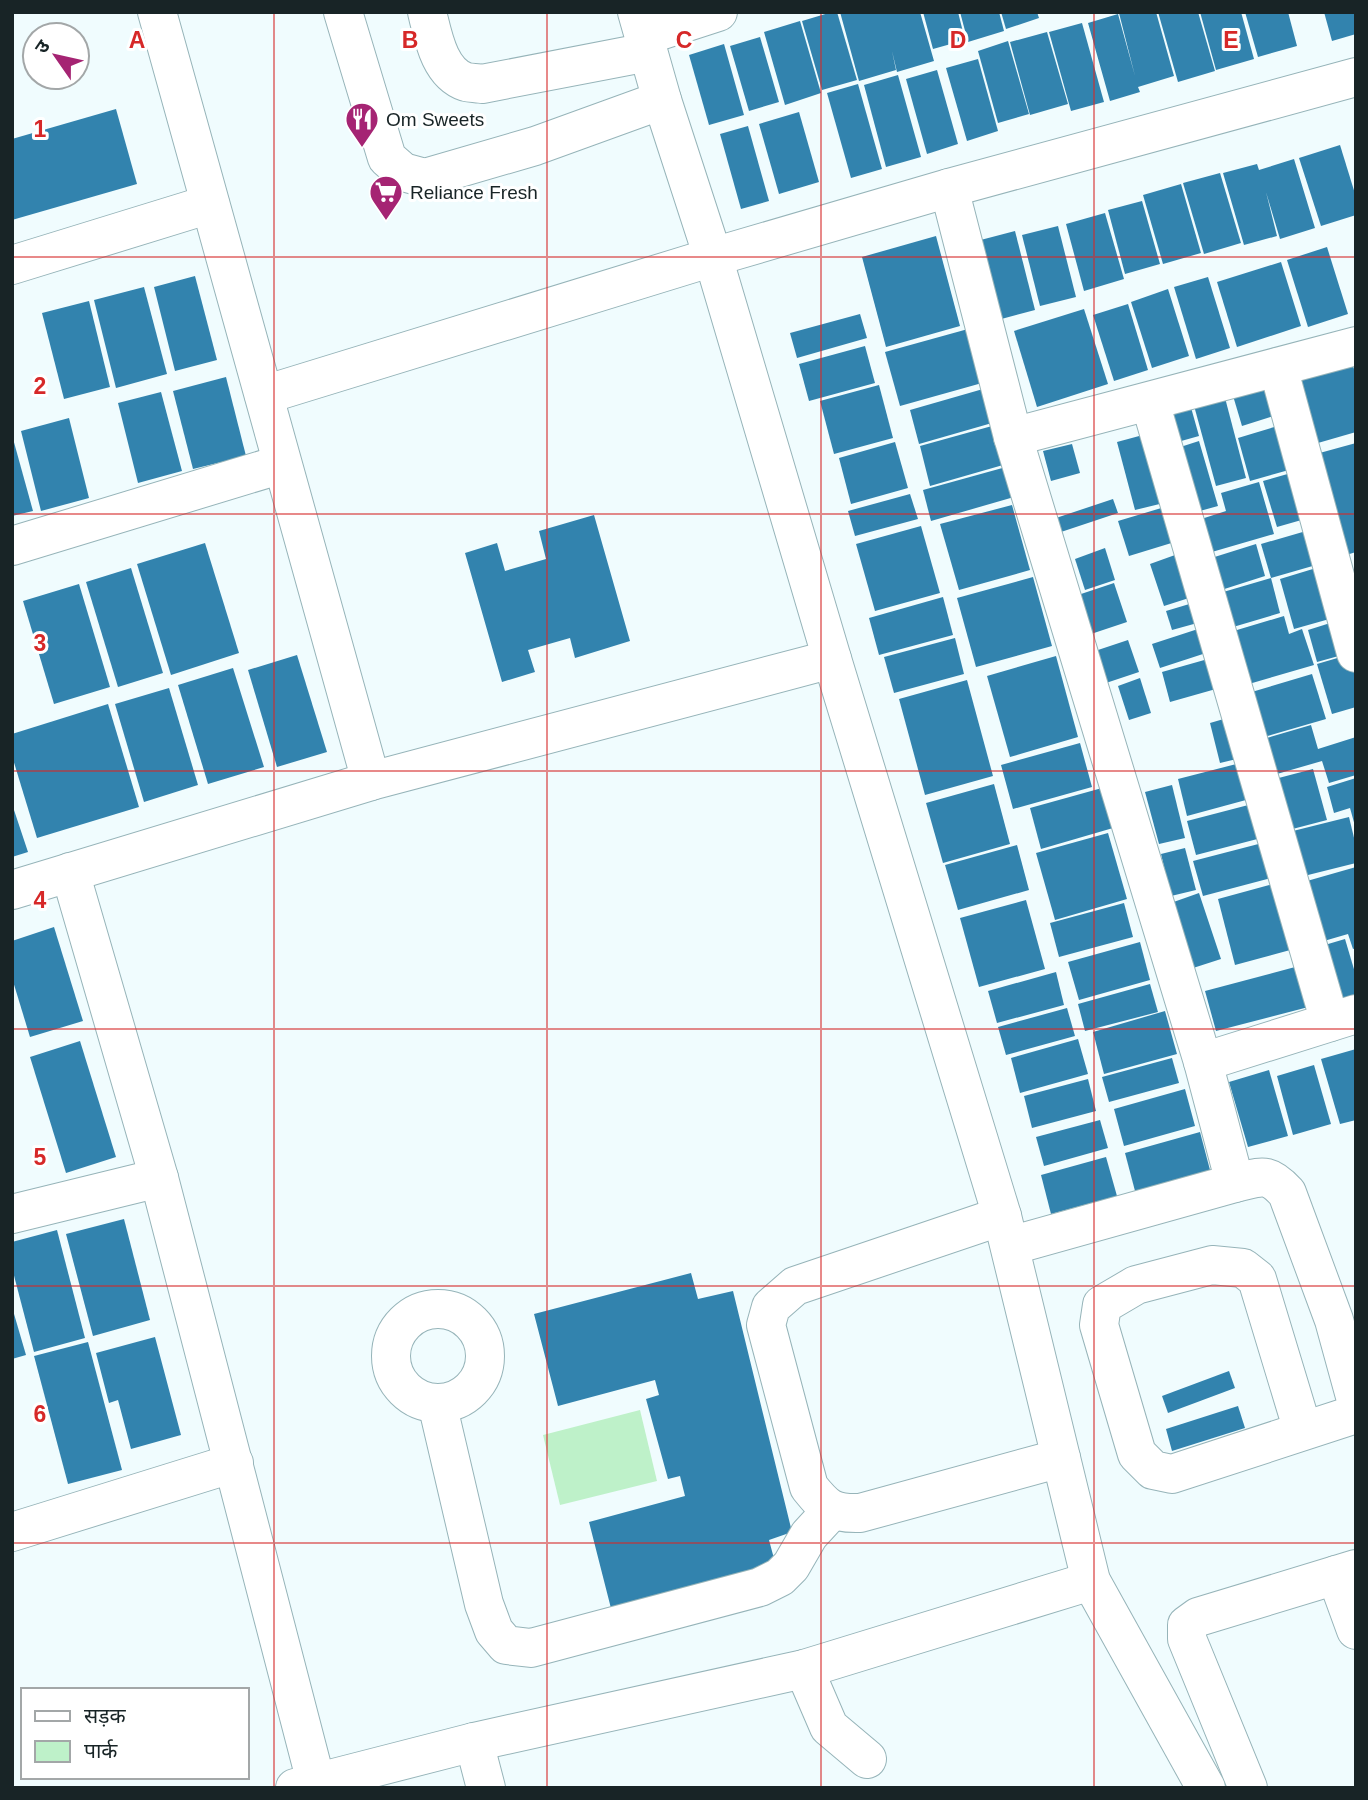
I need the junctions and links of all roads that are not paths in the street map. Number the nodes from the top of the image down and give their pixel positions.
1 (157, 12) edge
2 (343, 12) edge
3 (427, 12) edge
4 (718, 12) edge
5 (643, 33) edge
6 (1356, 77) edge
7 (662, 100) junction
8 (949, 188) junction
9 (210, 204) junction
10 (713, 257) junction
11 (12, 265) edge
12 (1356, 346) edge
13 (1278, 367) junction
14 (264, 395) junction
15 (1150, 402) junction
16 (1013, 437) junction
17 (282, 464) junction
18 (12, 546) edge
19 (1356, 653) edge
20 (832, 660) junction
21 (371, 781) junction
22 (70, 872) junction
23 (12, 890) edge
24 (1343, 1018) edge
25 (1203, 1062) junction
26 (159, 1178) junction
27 (1235, 1183) junction
28 (12, 1214) edge
29 (1006, 1231) junction
30 (1345, 1317) edge
31 (1356, 1399) edge
32 (437, 1403) dead end
33 (1356, 1414) edge
34 (1303, 1431) junction
35 (1061, 1458) junction
36 (234, 1462) junction
37 (832, 1510) junction
38 (12, 1532) edge
39 (1346, 1572) edge
40 (1091, 1581) junction
41 (1356, 1630) edge
42 (804, 1669) junction
43 (474, 1742) junction
44 (867, 1759) dead end
45 (305, 1785) edge
46 (485, 1788) edge
47 (1206, 1788) edge
48 (1248, 1788) edge

1 - 9 street
2 - 7 street
3 - 5 street
4 - 5 street
5 - 7 street
6 - 8 street
7 - 10 street
8 - 10 street
8 - 16 street
9 - 11 street
9 - 14 street
10 - 14 street
10 - 20 street
12 - 13 street
13 - 15 street
13 - 19 street
14 - 17 street
15 - 16 street
15 - 24 street
16 - 25 street
17 - 18 street
17 - 21 street
20 - 21 street
20 - 29 street
21 - 22 street
22 - 23 street
22 - 26 street
24 - 25 street
25 - 27 street
26 - 28 street
26 - 36 street
27 - 29 street
27 - 30 street
29 - 35 street
29 - 37 street
30 - 31 street
32 - 37 street
33 - 34 street
34 - 34 street
35 - 37 street
35 - 40 street
36 - 38 street
36 - 45 street
39 - 41 street
39 - 48 street
40 - 42 street
40 - 47 street
42 - 43 street
42 - 44 street
43 - 45 street
43 - 46 street

